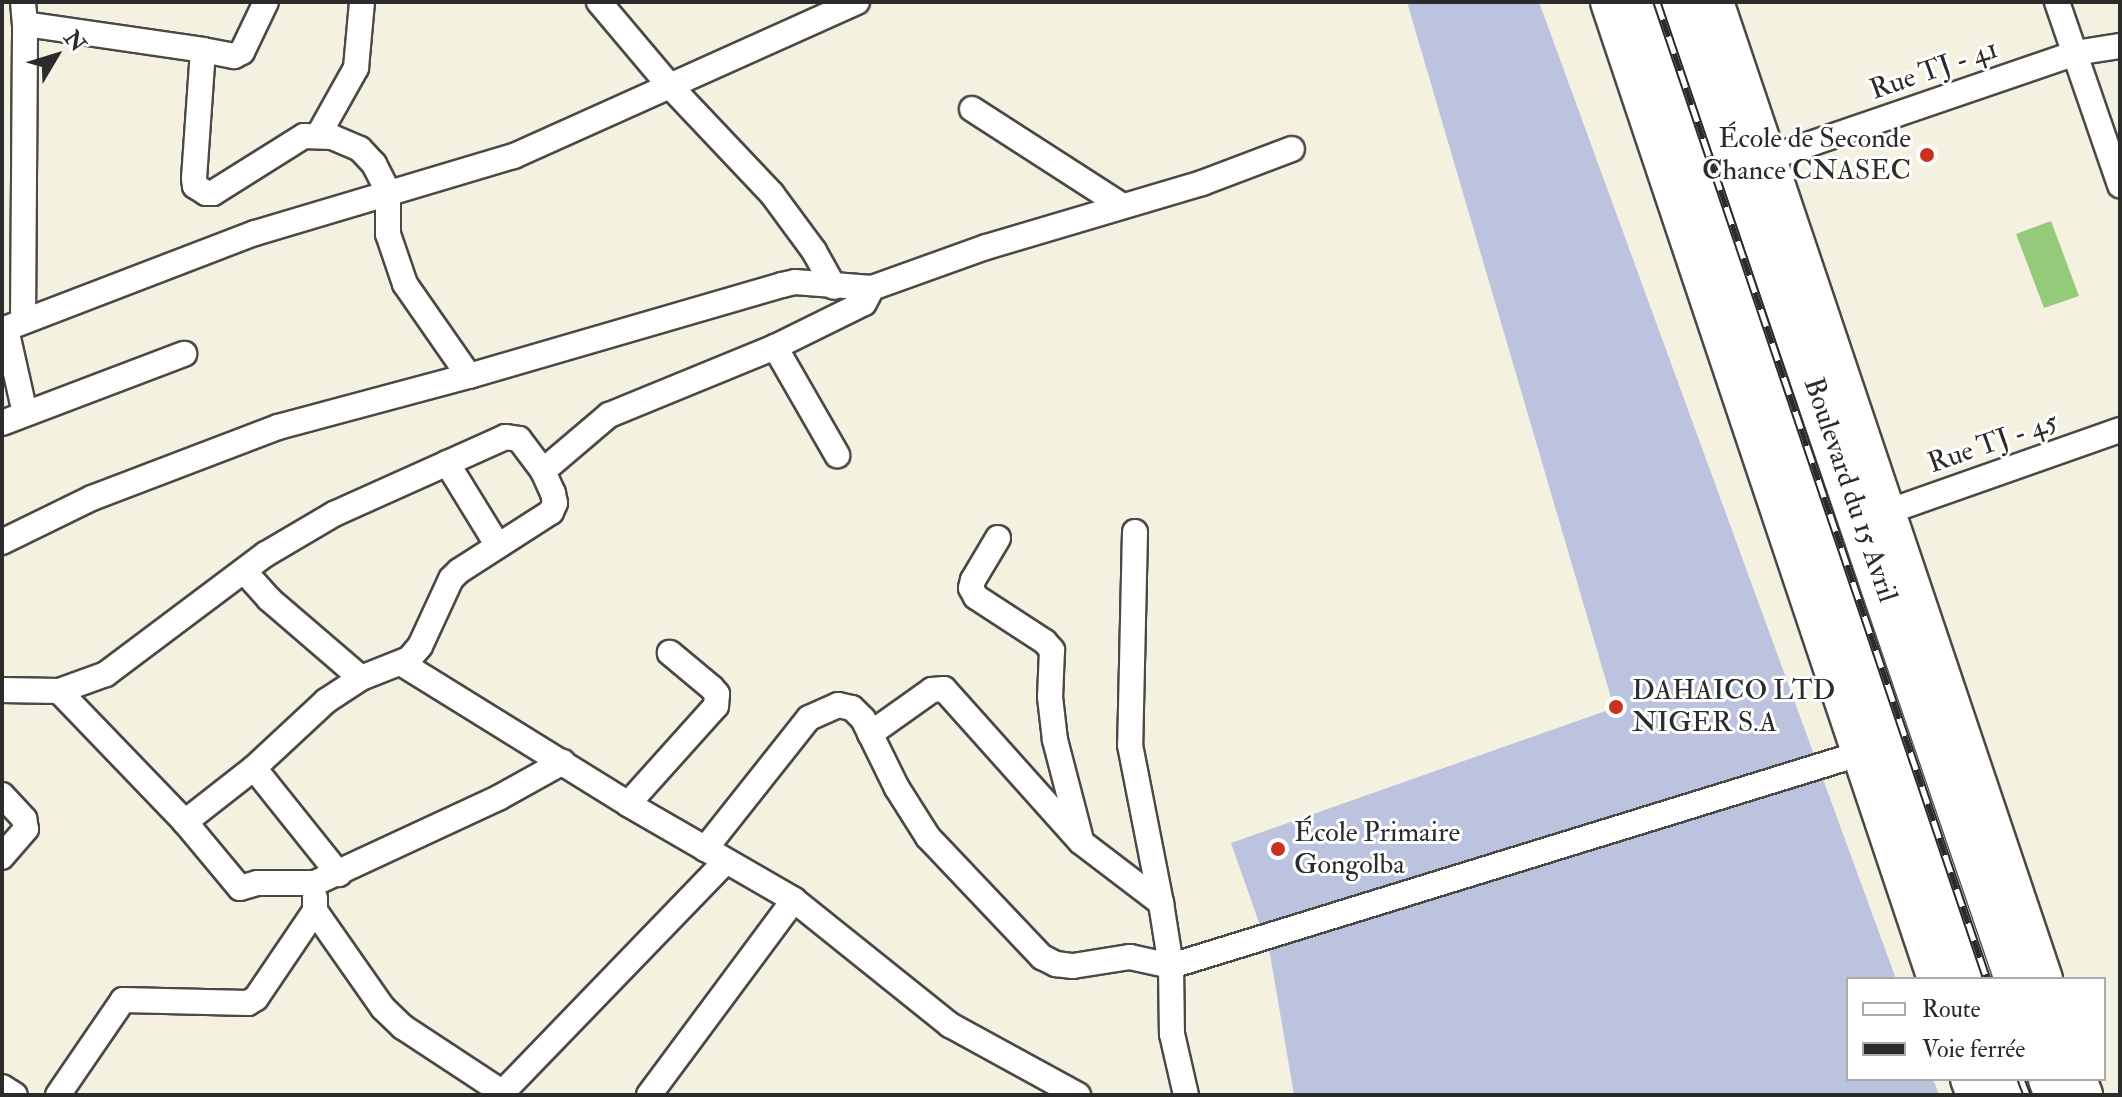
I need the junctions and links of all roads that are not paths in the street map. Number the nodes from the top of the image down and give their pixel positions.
1 (266, 2) edge
2 (362, 2) edge
3 (599, 2) edge
4 (1610, 2) edge
5 (1637, 2) edge
6 (1684, 2) edge
7 (1714, 2) edge
8 (2057, 2) edge
9 (848, 4) edge
10 (24, 13) edge
11 (2120, 46) edge
12 (203, 50) junction
13 (2075, 53) junction
14 (669, 85) junction
15 (972, 109) dead end
16 (319, 134) junction
17 (1292, 149) dead end
18 (1769, 158) junction
19 (2120, 185) edge
20 (388, 192) junction
21 (1121, 205) junction
22 (834, 287) junction
23 (872, 288) junction
24 (10, 327) edge
25 (775, 347) junction
26 (184, 354) dead end
27 (469, 376) junction
28 (25, 413) junction
29 (2, 423) edge
30 (2120, 430) edge
31 (837, 455) dead end
32 (447, 463) junction
33 (543, 471) junction
34 (1887, 512) junction
35 (1135, 532) dead end
36 (998, 538) dead end
37 (2, 542) edge
38 (498, 546) junction
39 (244, 571) junction
40 (670, 653) dead end
41 (401, 663) junction
42 (361, 678) junction
43 (2, 690) edge
44 (59, 691) junction
45 (870, 734) junction
46 (1862, 753) junction
47 (563, 762) junction
48 (254, 768) junction
49 (2, 795) edge
50 (628, 804) junction
51 (185, 822) junction
52 (1081, 842) junction
53 (715, 856) junction
54 (2, 857) edge
55 (339, 874) junction
56 (315, 883) junction
57 (794, 900) junction
58 (1161, 903) junction
59 (315, 911) junction
60 (1171, 966) junction
61 (1936, 977) edge
62 (1968, 977) edge
63 (2016, 977) edge
64 (2042, 977) edge
65 (2, 1087) edge
66 (472, 1087) edge
67 (1058, 1091) edge
68 (504, 1094) edge
69 (15, 1095) edge
70 (58, 1095) edge
71 (649, 1095) edge
72 (1186, 1095) edge

1 - 12 street
2 - 16 street
3 - 14 street
4 - 46 main road
5 - 62 highway, Boulevard du 15 Avril
6 - 63 highway, Boulevard du 15 Avril
7 - 18 main road, Boulevard du 15 Avril
8 - 13 street
9 - 14 street
10 - 12 street
10 - 24 street
11 - 13 street, Rue TJ - 41
12 - 16 street
13 - 18 street, Rue TJ - 41
13 - 19 street
14 - 20 street
14 - 22 street
15 - 21 street
16 - 20 street
17 - 21 street
18 - 34 main road, Boulevard du 15 Avril
20 - 24 street
20 - 27 street
21 - 23 street
22 - 23 street
22 - 27 street
23 - 25 street
24 - 28 street
25 - 31 street
25 - 33 street
26 - 28 street
27 - 37 street
28 - 29 street
30 - 34 street, Rue TJ - 45
32 - 33 street
32 - 38 street
32 - 39 street
33 - 38 street
34 - 64 main road, Boulevard du 15 Avril
35 - 58 street
36 - 52 street
38 - 41 street
39 - 42 street
39 - 44 street
40 - 50 street
41 - 42 street
41 - 47 street
42 - 48 street
43 - 44 street
44 - 51 street
45 - 52 street
45 - 53 street
45 - 60 street
46 - 60 street
46 - 61 main road
47 - 50 street
47 - 55 street
48 - 51 street
48 - 55 street
49 - 54 street
50 - 53 street
51 - 56 street
52 - 58 street
53 - 57 street
53 - 68 street
55 - 56 street
56 - 59 street
57 - 67 street
57 - 71 street
58 - 60 street
59 - 66 street
59 - 70 street
60 - 72 street
65 - 69 street
66 - 68 street

